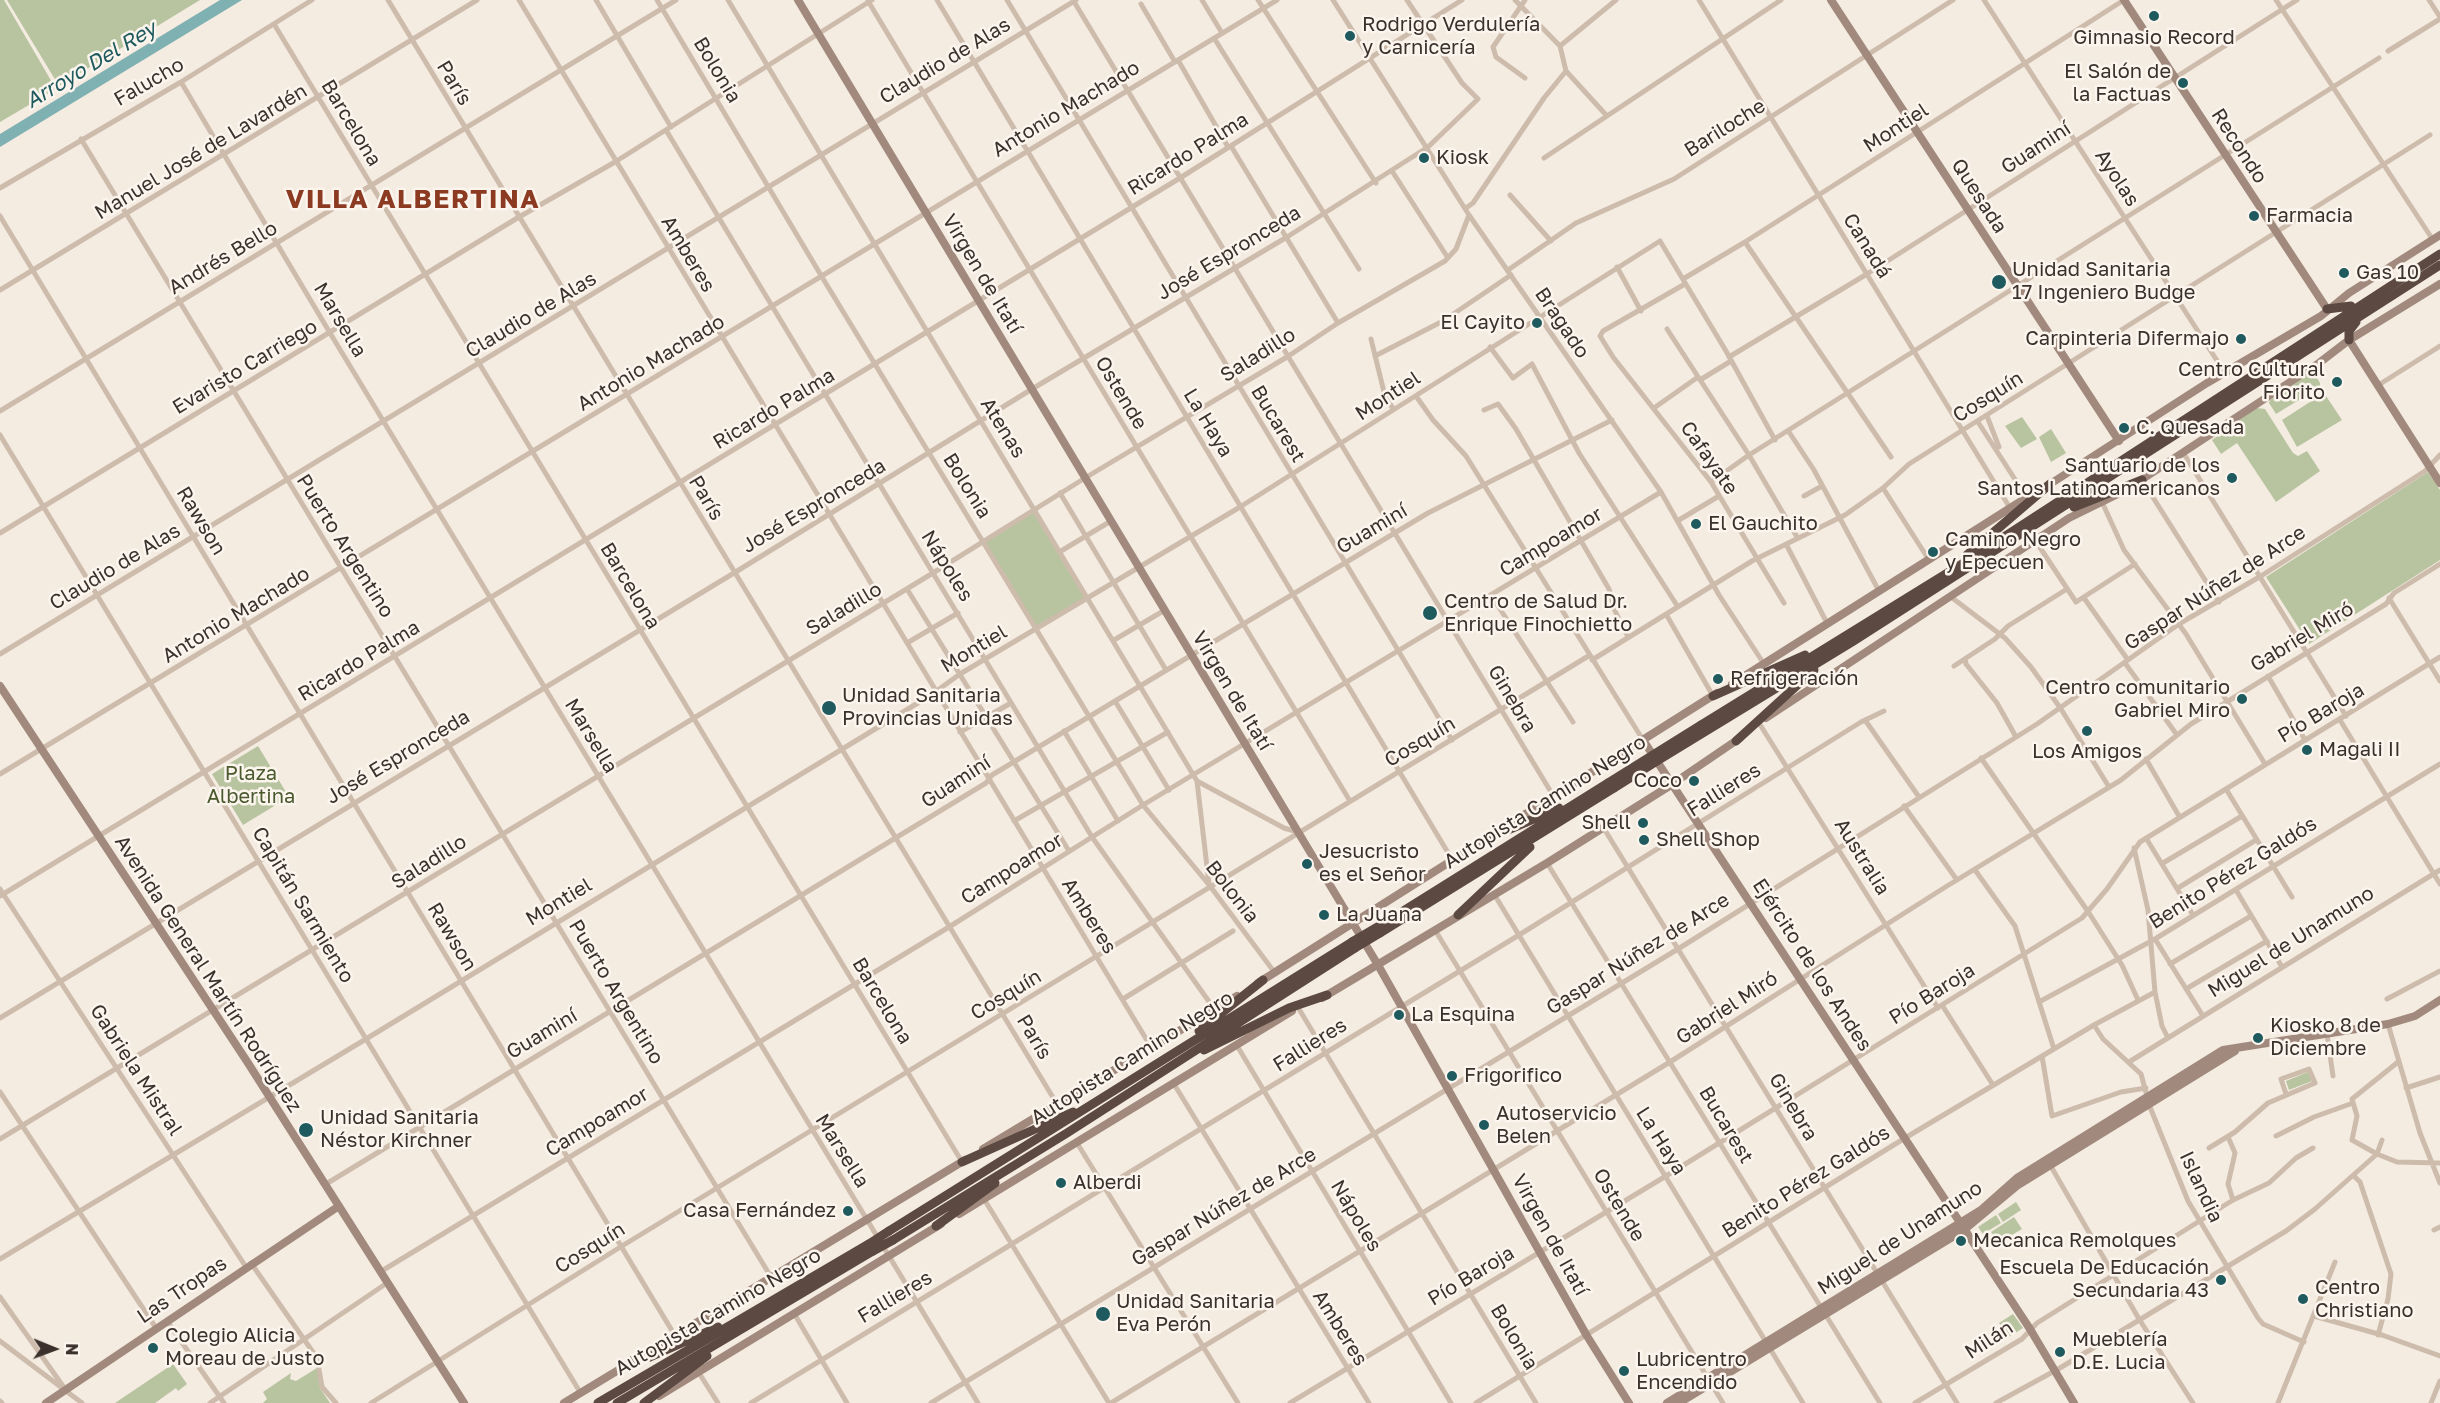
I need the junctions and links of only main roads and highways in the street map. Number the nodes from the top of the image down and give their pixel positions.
1 (2440, 254) edge
2 (2440, 265) edge
3 (2366, 306) junction
4 (2327, 309) road end
5 (2349, 340) road end
6 (2142, 480) road end
7 (2050, 484) road end
8 (2024, 533) junction
9 (1902, 601) junction
10 (1866, 624) junction
11 (1852, 642) junction
12 (1713, 696) road end
13 (1704, 728) junction
14 (1736, 741) road end
15 (1608, 786) junction
16 (1576, 812) junction
17 (1489, 838) road end
18 (1458, 915) road end
19 (1378, 930) junction
20 (1354, 945) junction
21 (1263, 980) road end
22 (1327, 995) road end
23 (1167, 1057) junction
24 (1172, 1066) junction
25 (1097, 1102) junction
26 (1067, 1132) junction
27 (962, 1162) road end
28 (936, 1226) road end
29 (891, 1235) junction
30 (871, 1248) junction
31 (788, 1303) junction
32 (753, 1311) junction
33 (630, 1361) road end
34 (598, 1403) edge
35 (617, 1403) edge
36 (645, 1403) edge

1 - 3 highway, Autopista Camino Negro
2 - 3 highway, Autopista Camino Negro
3 - 4 highway
3 - 5 highway
3 - 8 highway, Autopista Camino Negro
3 - 9 highway, Autopista Camino Negro
6 - 8 highway
7 - 9 highway
8 - 11 highway, Autopista Camino Negro
9 - 10 highway, Autopista Camino Negro
10 - 12 highway
10 - 13 highway, Autopista Camino Negro
11 - 13 highway, Autopista Camino Negro
11 - 14 highway
13 - 15 highway, Autopista Camino Negro, bridge
15 - 16 highway, Autopista Camino Negro
15 - 17 highway
15 - 19 highway, Autopista Camino Negro
16 - 18 highway
16 - 19 highway, Autopista Camino Negro
19 - 20 highway, Autopista Camino Negro, bridge
20 - 23 highway, Autopista Camino Negro
20 - 24 highway, Autopista Camino Negro
21 - 23 highway
22 - 24 highway
23 - 25 highway, Autopista Camino Negro
24 - 26 highway, Autopista Camino Negro
25 - 27 highway
25 - 29 highway, Autopista Camino Negro
26 - 28 highway
26 - 29 highway, Autopista Camino Negro
29 - 30 highway, Autopista Camino Negro, bridge
30 - 31 highway, Autopista Camino Negro
30 - 32 highway, Autopista Camino Negro
31 - 35 highway, Autopista Camino Negro
31 - 36 highway
32 - 33 highway
32 - 34 highway, Autopista Camino Negro

